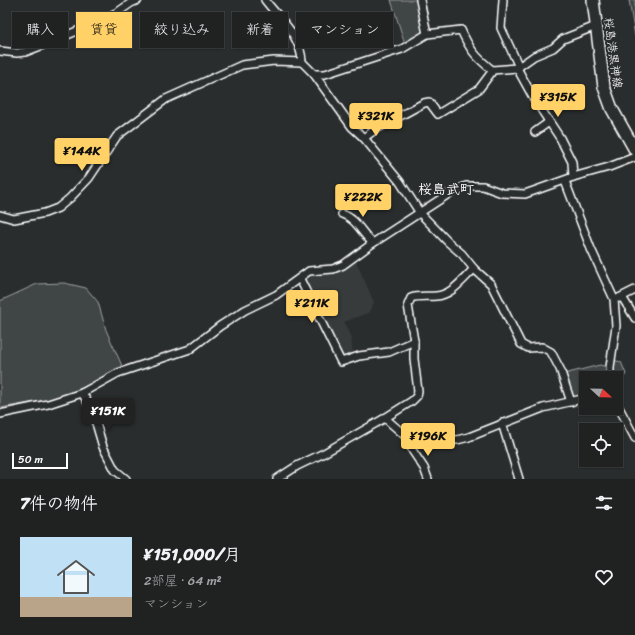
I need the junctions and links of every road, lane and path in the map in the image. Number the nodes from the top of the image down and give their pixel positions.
1 (138, 0) edge
2 (420, 0) edge
3 (503, 0) edge
4 (593, 0) edge
5 (268, 2) edge
6 (596, 26) junction
7 (427, 34) junction
8 (0, 51) edge
9 (302, 62) junction
10 (518, 68) junction
11 (492, 70) junction
12 (314, 74) junction
13 (549, 122) junction
14 (535, 132) dead end
15 (364, 138) junction
16 (635, 150) edge
17 (635, 157) edge
18 (573, 177) junction
19 (565, 181) junction
20 (420, 213) junction
21 (342, 214) dead end
22 (0, 216) edge
23 (373, 243) junction
24 (474, 269) junction
25 (300, 279) junction
26 (635, 290) edge
27 (622, 297) junction
28 (614, 299) junction
29 (635, 318) edge
30 (414, 340) junction
31 (610, 371) edge
32 (82, 393) junction
33 (579, 400) edge
34 (571, 402) junction
35 (0, 414) edge
36 (623, 415) edge
37 (385, 418) junction
38 (502, 423) junction
39 (635, 438) edge
40 (410, 440) junction
41 (126, 479) edge
42 (277, 479) edge
43 (428, 479) edge
44 (519, 479) edge

1 - 8 street
2 - 7 street
3 - 10 street
4 - 6 main road, 桜島港黒神線
5 - 9 street
6 - 10 street
6 - 16 main road, 桜島港黒神線
7 - 11 street
7 - 12 street
9 - 12 street
9 - 22 street
10 - 11 street
10 - 13 street
11 - 15 street
12 - 15 street
13 - 14 street
13 - 18 street
15 - 20 street
17 - 18 street
18 - 19 street
19 - 20 street
19 - 28 street
20 - 23 street
20 - 24 street
21 - 23 street
23 - 25 street
24 - 30 street
24 - 34 street
25 - 30 street
25 - 32 street
26 - 27 street
27 - 28 street
27 - 29 street
28 - 31 street
30 - 37 street
32 - 35 street
32 - 41 street
33 - 34 street
34 - 38 street
36 - 39 street
37 - 40 street
37 - 42 street
38 - 40 street
38 - 44 street
40 - 43 street

